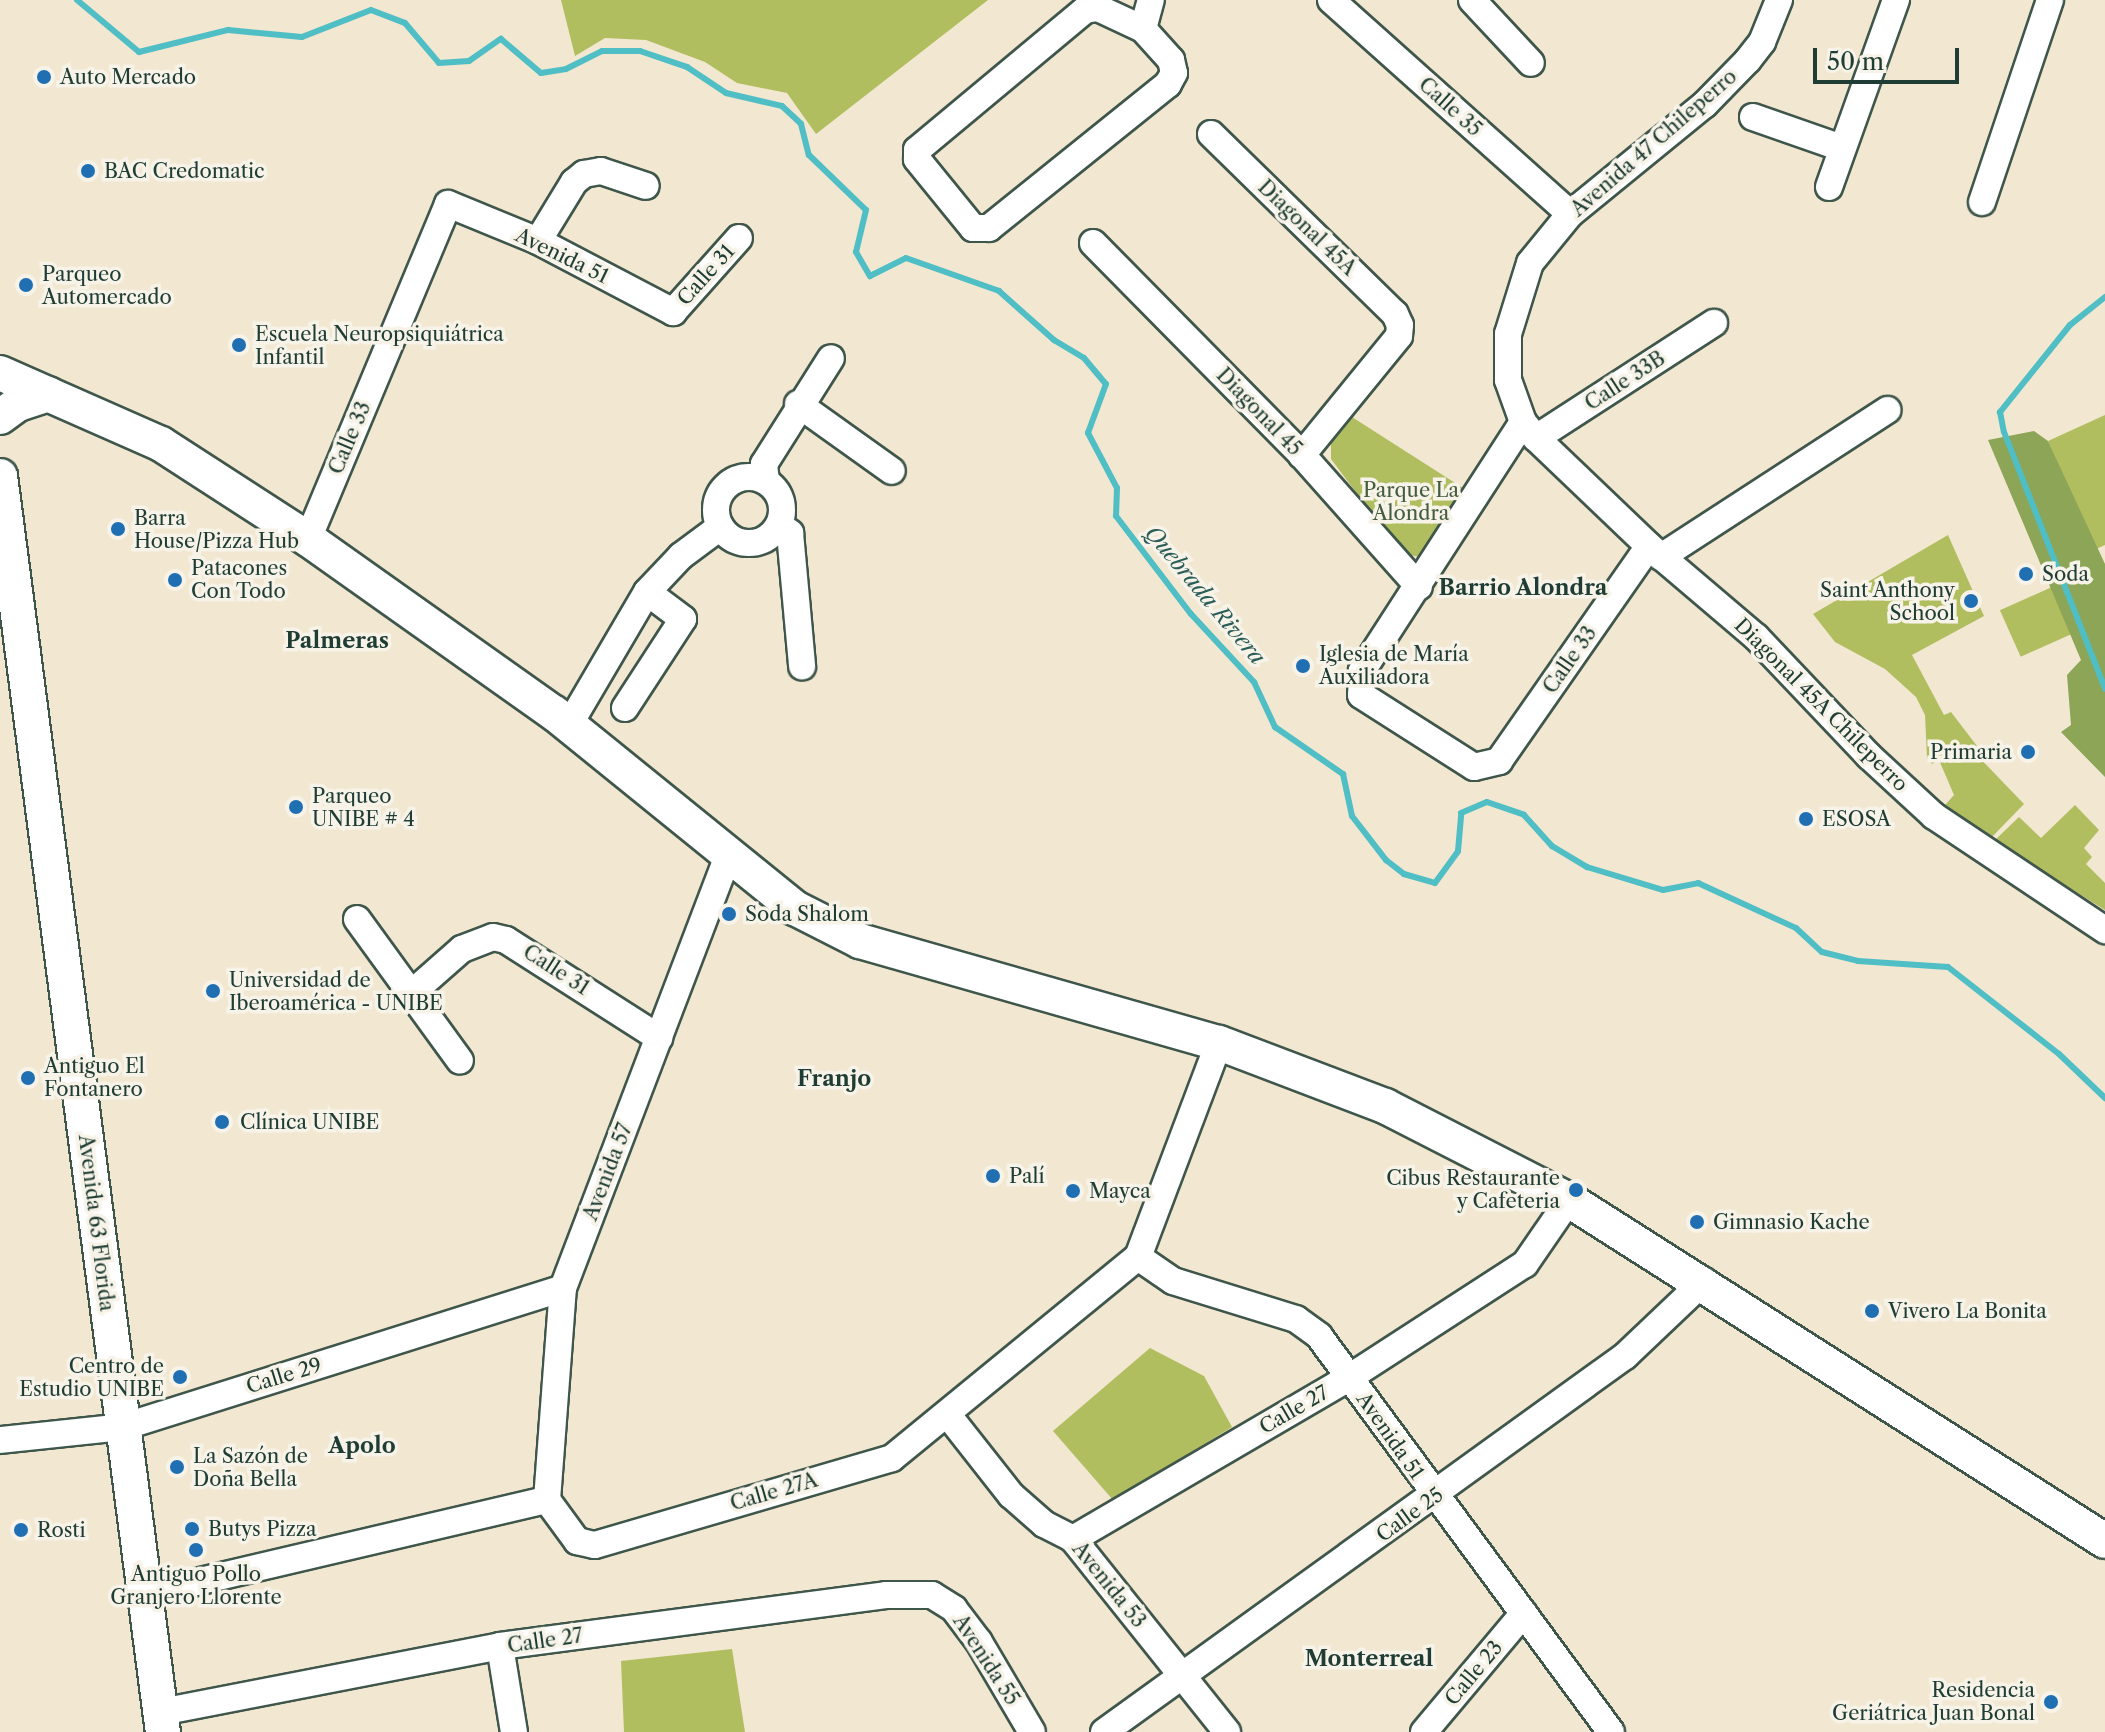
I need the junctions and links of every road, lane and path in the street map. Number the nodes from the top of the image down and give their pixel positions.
1 (1151, 0) edge
2 (1331, 0) edge
3 (1472, 0) edge
4 (1779, 0) edge
5 (1896, 0) edge
6 (2050, 0) edge
7 (1143, 29) junction
8 (1531, 63) dead end
9 (1753, 117) dead end
10 (1211, 134) dead end
11 (1842, 148) junction
12 (646, 186) dead end
13 (1829, 187) dead end
14 (1982, 202) dead end
15 (448, 204) joint
16 (1570, 214) junction
17 (739, 238) dead end
18 (538, 241) junction
19 (1093, 243) dead end
20 (673, 312) joint
21 (1714, 323) dead end
22 (831, 358) dead end
23 (0, 373) edge
24 (48, 394) junction
25 (798, 404) junction
26 (1887, 410) dead end
27 (0, 417) edge
28 (1529, 430) junction
29 (1302, 455) junction
30 (892, 471) dead end
31 (0, 476) edge
32 (766, 481) junction
33 (779, 525) junction
34 (720, 527) junction
35 (308, 539) junction
36 (1655, 551) junction
37 (1419, 587) junction
38 (647, 592) junction
39 (802, 666) dead end
40 (625, 708) dead end
41 (561, 719) junction
42 (728, 857) junction
43 (357, 919) dead end
44 (2105, 930) edge
45 (413, 992) junction
46 (659, 1038) junction
47 (1219, 1043) junction
48 (460, 1061) dead end
49 (1569, 1200) junction
50 (1138, 1257) junction
51 (1704, 1281) junction
52 (563, 1288) junction
53 (1350, 1377) junction
54 (948, 1415) junction
55 (123, 1427) junction
56 (0, 1440) edge
57 (1434, 1498) junction
58 (547, 1500) junction
59 (1073, 1539) junction
60 (2105, 1541) edge
61 (145, 1594) junction
62 (932, 1595) joint
63 (1524, 1613) junction
64 (500, 1646) junction
65 (1182, 1676) junction
66 (162, 1722) edge
67 (514, 1732) edge
68 (1032, 1732) edge
69 (1104, 1732) edge
70 (1227, 1732) edge
71 (1424, 1732) edge
72 (1611, 1732) edge

1 - 7 street
2 - 16 street, Calle 35
3 - 8 street
4 - 16 street, Avenida 47 Chileperro
5 - 11 street
6 - 14 street
7 - 7 street
9 - 11 street
10 - 29 street, Diagonal 45A
11 - 13 street
12 - 18 street
15 - 18 street, Avenida 51
15 - 35 street, Calle 33
16 - 28 street, Avenida 47 Chileperro
17 - 20 street, Calle 31
18 - 20 street, Avenida 51
19 - 29 street, Diagonal 45
21 - 28 street, Calle 33B
22 - 25 street
23 - 24 main road
24 - 27 main road
24 - 35 main road
25 - 30 street
25 - 32 street
26 - 36 street, Calle 33
28 - 36 street, Diagonal 45A Chileperro
28 - 37 street
29 - 37 street, Diagonal 45
31 - 55 main road, Avenida 63 Florida
32 - 33 street
32 - 34 street
33 - 34 street
33 - 39 street
34 - 38 street
35 - 41 main road
36 - 37 street, Calle 33
36 - 44 street, Diagonal 45A Chileperro
38 - 40 street
38 - 41 street
41 - 42 main road
42 - 46 street, Avenida 57
42 - 47 main road
43 - 45 street
45 - 46 street, Calle 31
45 - 48 street
46 - 52 street, Avenida 57
47 - 49 main road
47 - 50 street, Calle 27A
49 - 51 main road
49 - 53 street, Calle 27
50 - 53 street, Avenida 51
50 - 54 street, Calle 27A
51 - 57 street, Calle 25
51 - 60 main road
52 - 55 street, Calle 29
52 - 58 street, Avenida 57
53 - 57 street, Avenida 51
53 - 59 street, Calle 27
54 - 58 street, Calle 27A
54 - 59 street, Avenida 53
55 - 56 street, Calle 29
55 - 61 main road, Avenida 63 Florida
57 - 63 street, Avenida 51
57 - 65 street, Calle 25
58 - 61 street
59 - 65 street, Avenida 53
61 - 66 main road, Avenida 63 Florida
62 - 64 street, Calle 27
62 - 68 street, Avenida 55
63 - 71 street, Calle 23
63 - 72 street, Avenida 51
64 - 66 street, Calle 27
64 - 67 street
65 - 69 street, Calle 25
65 - 70 street, Avenida 53

